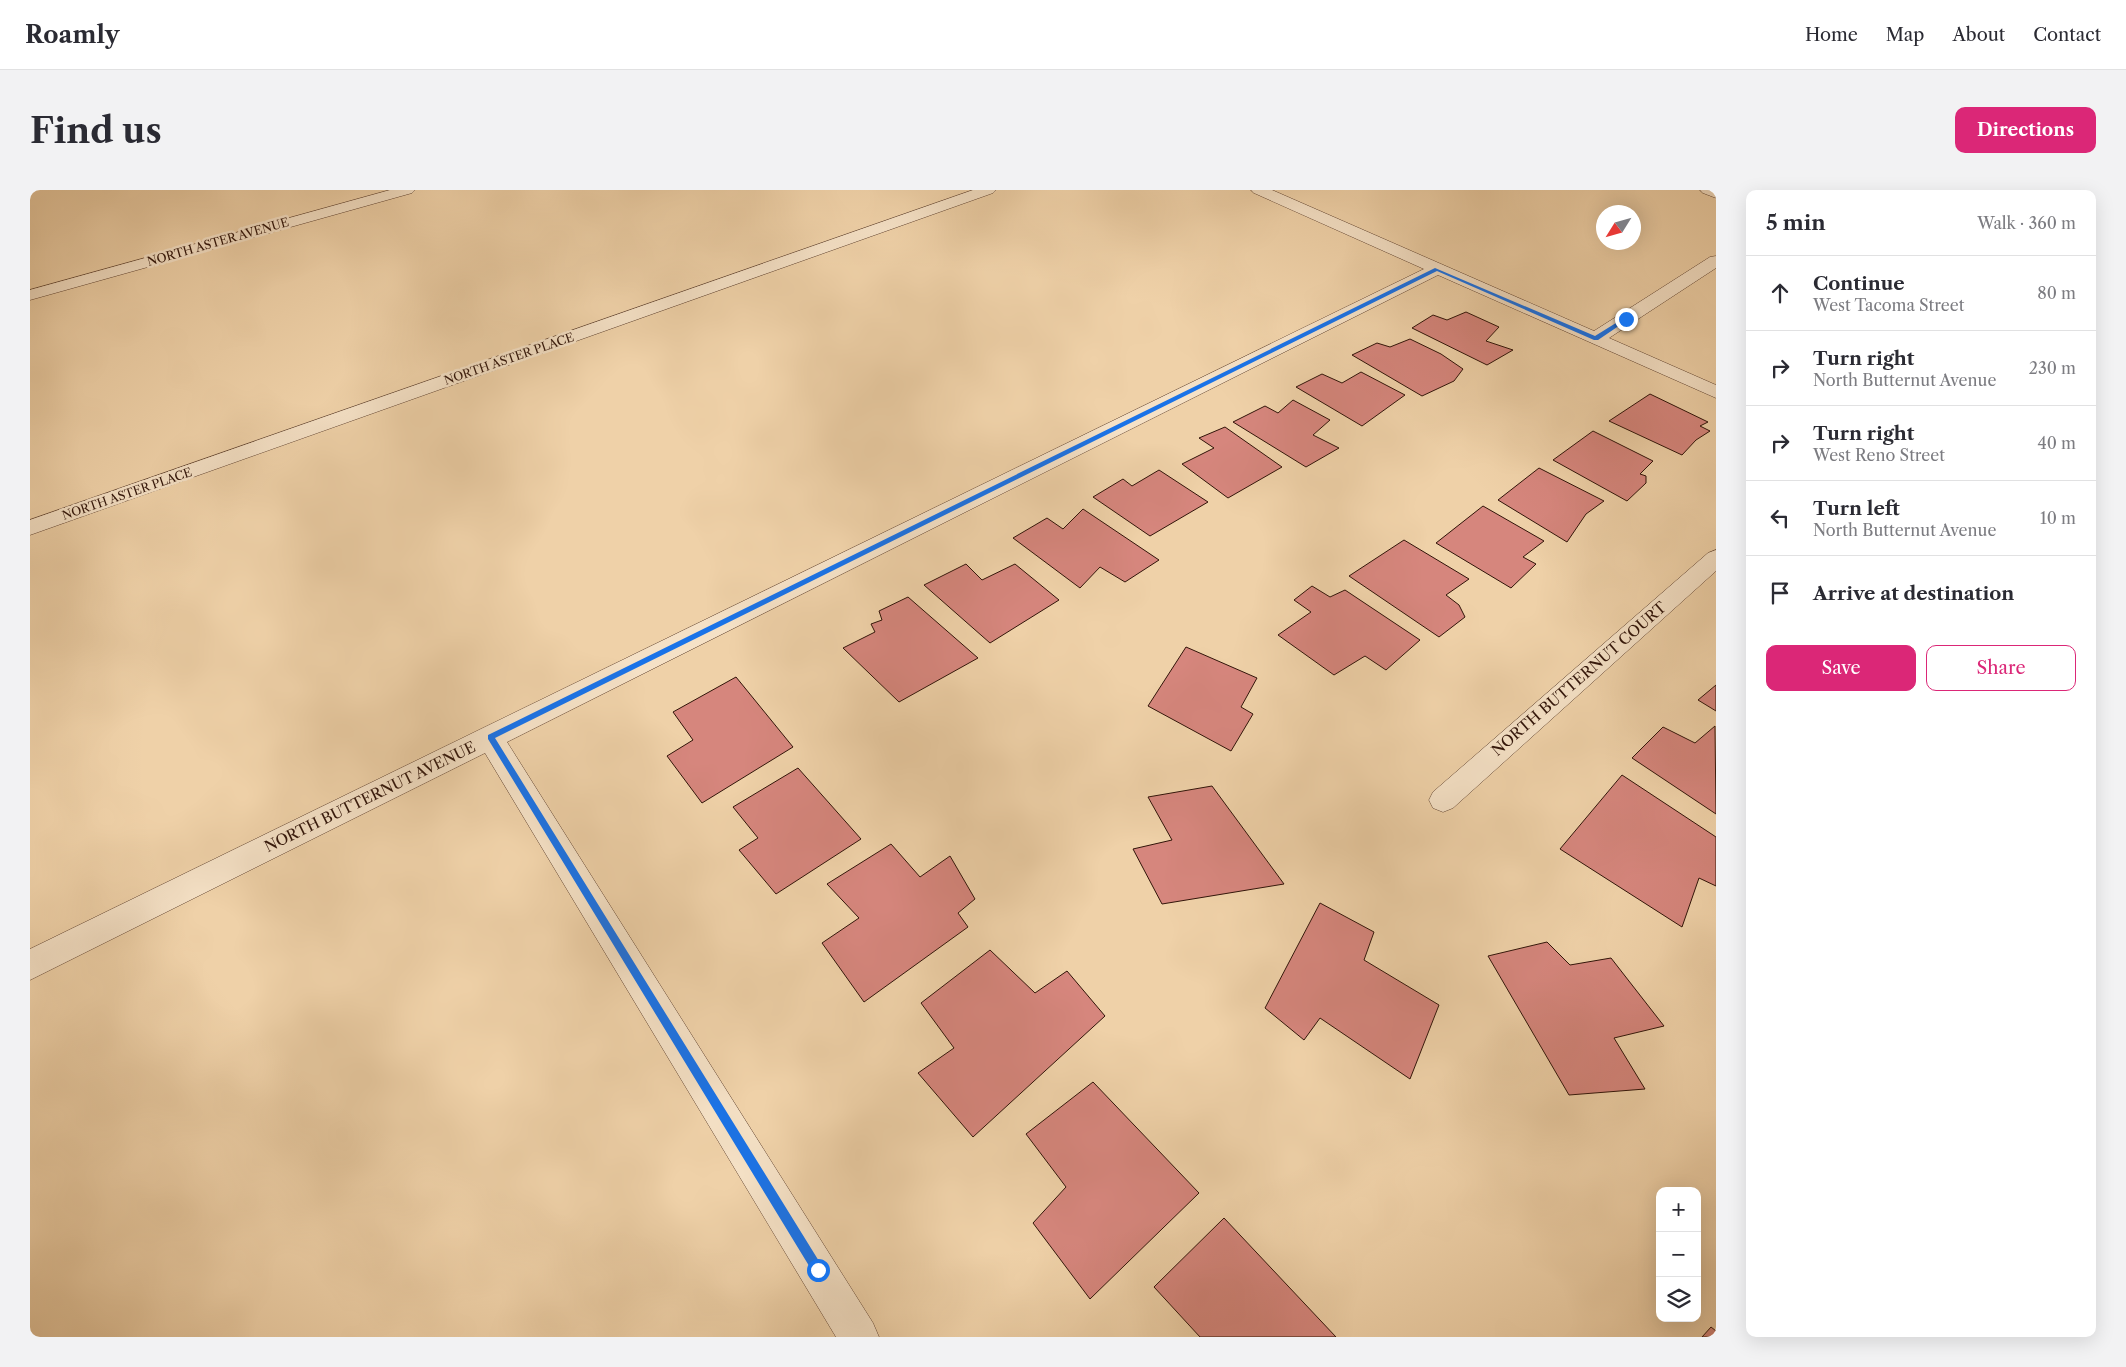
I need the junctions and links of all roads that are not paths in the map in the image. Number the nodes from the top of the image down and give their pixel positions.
1 (407, 190) edge
2 (988, 190) edge
3 (1259, 190) edge
4 (1708, 190) edge
5 (1716, 193) edge
6 (1716, 261) edge
7 (1437, 269) junction
8 (30, 295) edge
9 (1596, 338) junction
10 (1716, 392) edge
11 (30, 528) edge
12 (1716, 558) edge
13 (490, 737) junction
14 (1443, 800) dead end
15 (30, 965) edge
16 (860, 1337) edge

1 - 8 street, NORTH ASTER AVENUE
2 - 11 street, NORTH ASTER PLACE
3 - 7 street
4 - 5 street
6 - 9 street
7 - 9 street
7 - 13 street, NORTH BUTTERNUT AVENUE
9 - 10 street
12 - 14 street, NORTH BUTTERNUT COURT
13 - 15 street, NORTH BUTTERNUT AVENUE
13 - 16 street

